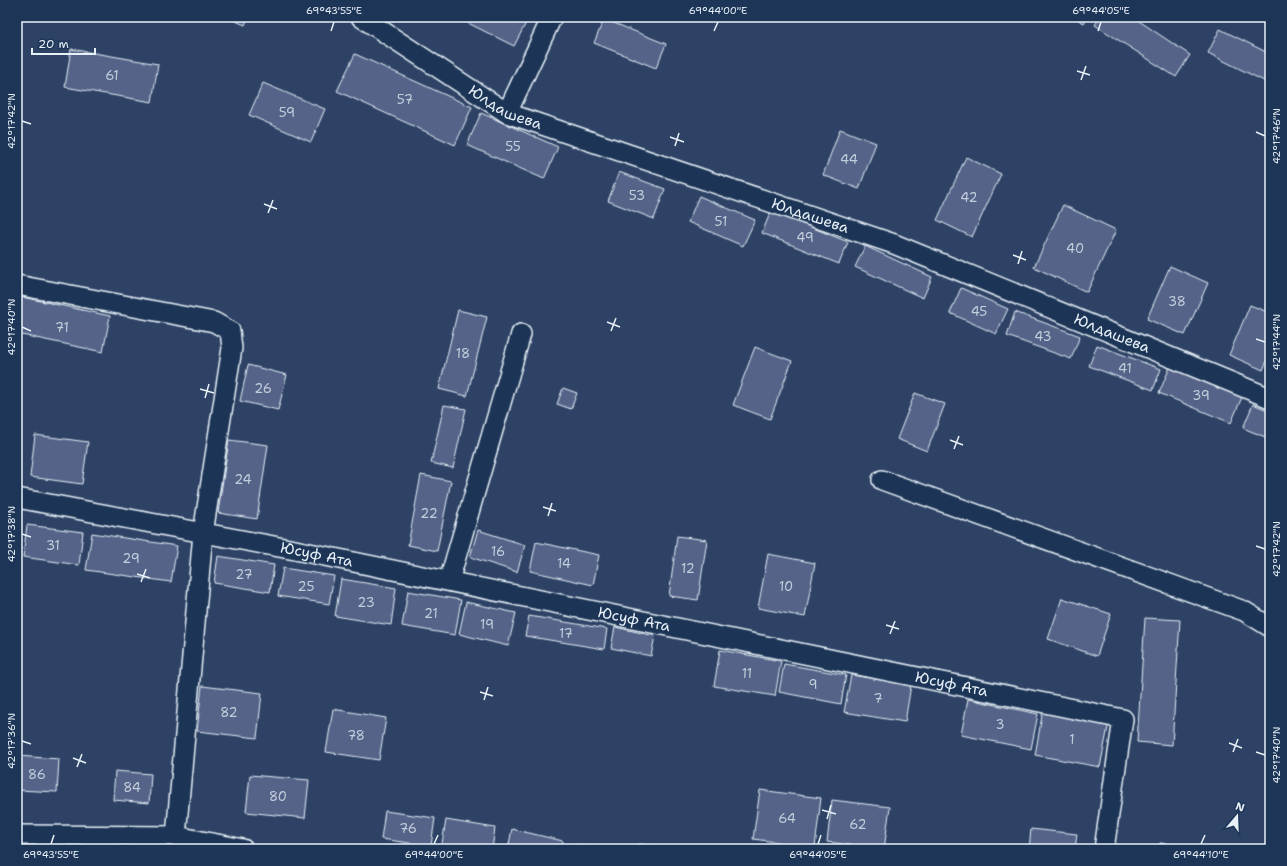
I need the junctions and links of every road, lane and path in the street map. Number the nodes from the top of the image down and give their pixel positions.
1 (361, 17) edge
2 (552, 17) edge
3 (507, 113) junction
4 (17, 285) edge
5 (520, 334) dead end
6 (1270, 398) edge
7 (882, 480) dead end
8 (17, 498) edge
9 (203, 533) junction
10 (449, 582) junction
11 (1270, 627) edge
12 (17, 835) edge
13 (176, 836) junction
14 (243, 849) edge
15 (1104, 849) edge

1 - 3 street, Юлдашева
2 - 3 street
3 - 6 street, Юлдашева
4 - 9 street
5 - 10 street
7 - 11 street
8 - 9 street, Юсуф Ата
9 - 10 street, Юсуф Ата
9 - 13 street
10 - 15 street, Юсуф Ата
12 - 13 street
13 - 14 street

